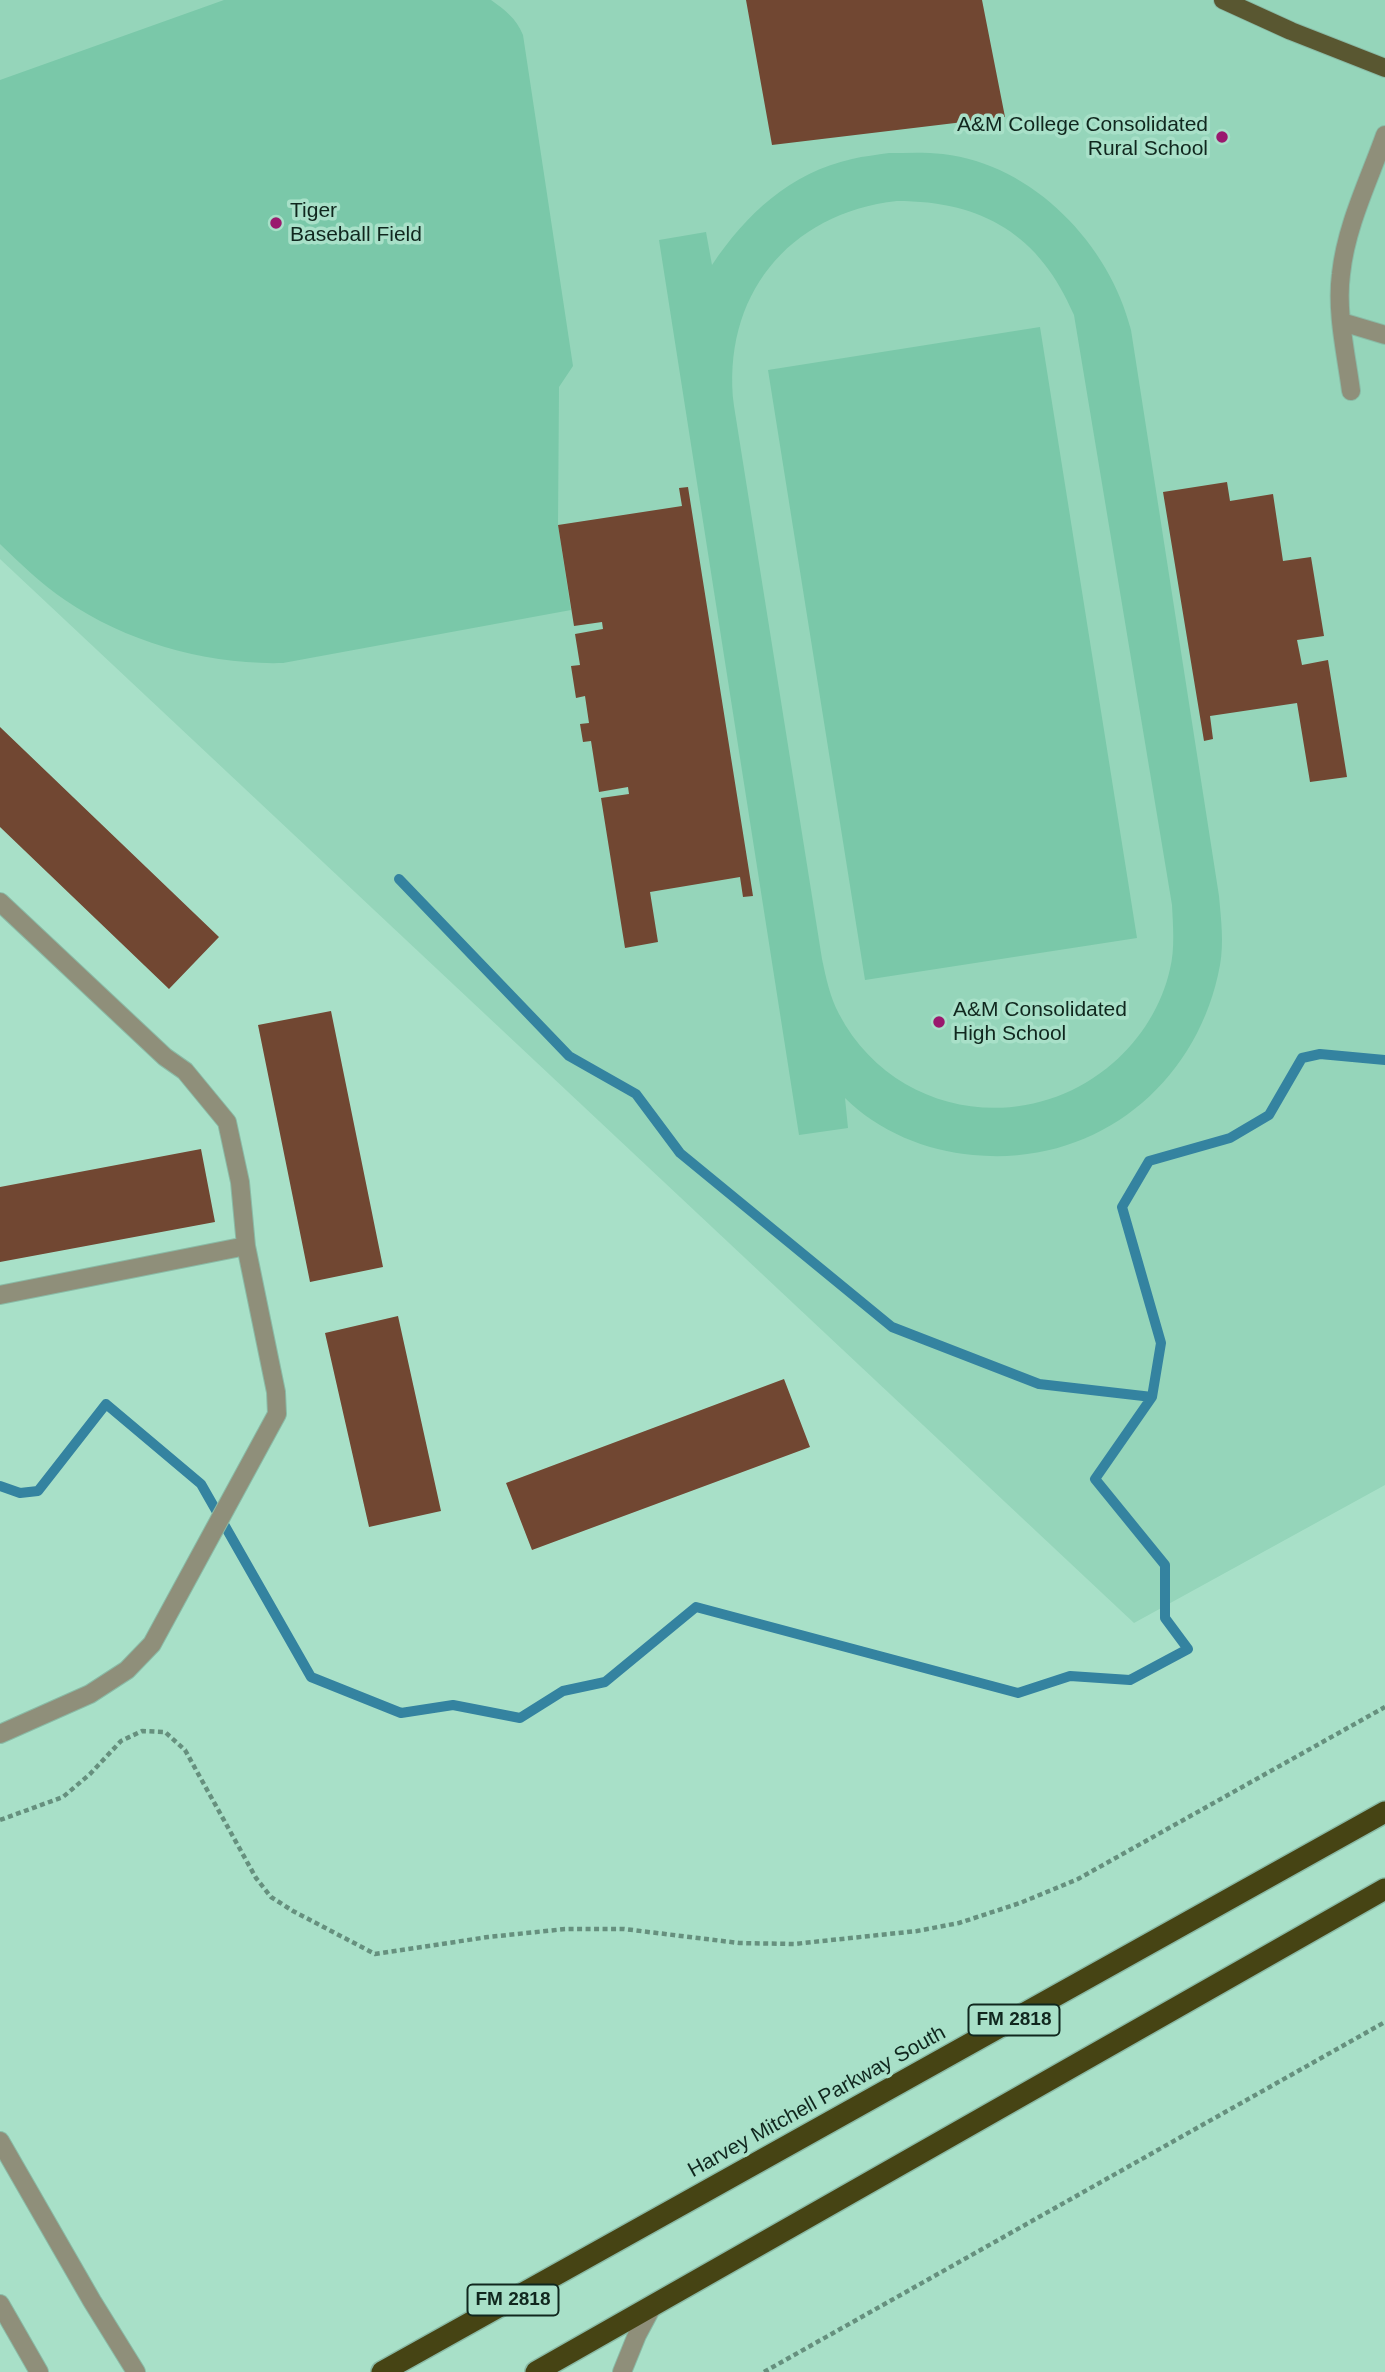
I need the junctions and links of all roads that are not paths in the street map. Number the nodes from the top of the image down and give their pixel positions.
1 (1223, 0) edge
2 (1385, 68) edge
3 (1385, 135) edge
4 (1342, 322) junction
5 (1385, 335) edge
6 (1351, 391) dead end
7 (0, 902) edge
8 (246, 1247) junction
9 (0, 1295) edge
10 (0, 1734) edge
11 (1385, 1812) edge
12 (1385, 1889) edge
13 (0, 2141) edge
14 (0, 2304) edge
15 (652, 2307) junction
16 (39, 2372) edge
17 (136, 2372) edge
18 (382, 2372) edge
19 (536, 2372) edge
20 (622, 2372) edge

1 - 2 main road
3 - 4 street
4 - 5 street
4 - 6 street
7 - 8 street
8 - 9 street
8 - 10 street
11 - 18 highway, Harvey Mitchell Parkway South / FM 2818
12 - 15 highway
13 - 17 street
14 - 16 street
15 - 19 highway
15 - 20 street

